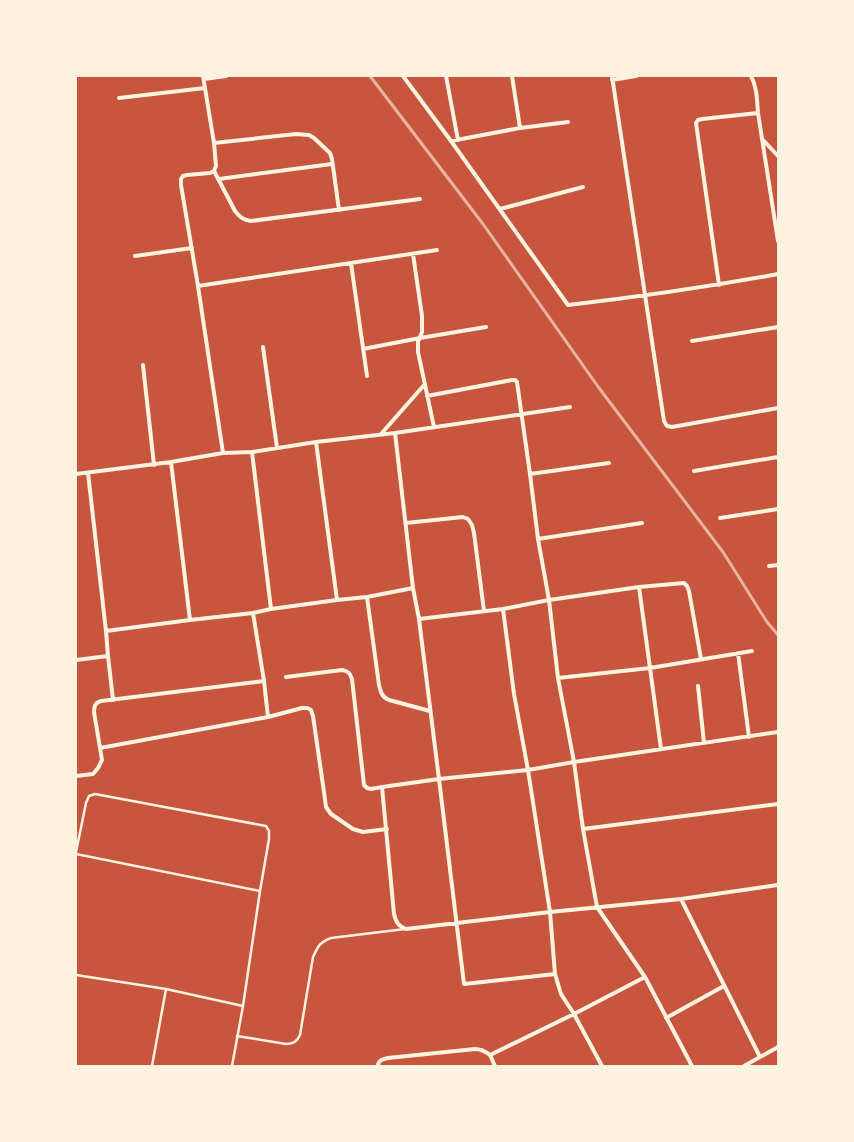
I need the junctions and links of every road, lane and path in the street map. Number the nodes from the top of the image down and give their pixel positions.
1 (226, 76) edge
2 (403, 76) edge
3 (446, 76) edge
4 (514, 76) edge
5 (636, 76) edge
6 (750, 76) edge
7 (204, 77) edge
8 (612, 78) edge
9 (206, 88) junction
10 (119, 98) dead end
11 (758, 112) junction
12 (568, 122) dead end
13 (520, 128) junction
14 (763, 139) junction
15 (458, 140) junction
16 (451, 141) junction
17 (214, 143) junction
18 (778, 156) edge
19 (332, 164) junction
20 (214, 170) junction
21 (219, 179) junction
22 (583, 187) dead end
23 (420, 199) dead end
24 (500, 209) junction
25 (339, 210) junction
26 (778, 241) edge
27 (192, 248) junction
28 (437, 250) dead end
29 (412, 254) junction
30 (135, 256) dead end
31 (351, 263) junction
32 (778, 274) edge
33 (719, 284) junction
34 (198, 286) junction
35 (645, 296) junction
36 (486, 327) dead end
37 (778, 327) edge
38 (420, 338) junction
39 (692, 340) dead end
40 (263, 348) dead end
41 (363, 349) junction
42 (143, 365) dead end
43 (367, 376) dead end
44 (425, 384) junction
45 (427, 396) junction
46 (570, 408) dead end
47 (778, 408) edge
48 (522, 415) junction
49 (434, 427) junction
50 (395, 433) junction
51 (381, 435) junction
52 (316, 442) junction
53 (277, 448) junction
54 (252, 452) junction
55 (223, 453) junction
56 (778, 456) edge
57 (171, 462) junction
58 (609, 463) dead end
59 (154, 465) junction
60 (694, 471) dead end
61 (88, 473) junction
62 (76, 474) edge
63 (530, 474) junction
64 (778, 509) edge
65 (720, 518) dead end
66 (642, 523) dead end
67 (406, 524) junction
68 (538, 539) junction
69 (778, 565) edge
70 (769, 566) dead end
71 (639, 587) junction
72 (413, 588) junction
73 (367, 597) junction
74 (337, 600) junction
75 (549, 600) junction
76 (271, 609) junction
77 (503, 609) junction
78 (484, 611) junction
79 (253, 613) junction
80 (419, 619) junction
81 (190, 620) junction
82 (106, 631) junction
83 (752, 650) dead end
84 (738, 653) junction
85 (108, 656) junction
86 (701, 659) junction
87 (76, 660) edge
88 (650, 668) junction
89 (286, 677) dead end
90 (558, 678) junction
91 (264, 681) junction
92 (698, 686) dead end
93 (113, 700) junction
94 (430, 711) junction
95 (268, 716) junction
96 (778, 732) edge
97 (749, 737) junction
98 (704, 743) junction
99 (100, 748) junction
100 (661, 749) junction
101 (574, 762) junction
102 (528, 770) junction
103 (76, 776) edge
104 (439, 779) junction
105 (382, 787) junction
106 (778, 804) edge
107 (387, 829) junction
108 (583, 829) junction
109 (76, 853) edge
110 (778, 885) edge
111 (260, 891) junction
112 (681, 899) junction
113 (597, 907) junction
114 (550, 912) junction
115 (456, 924) junction
116 (406, 929) junction
117 (554, 974) junction
118 (76, 975) edge
119 (645, 977) junction
120 (724, 986) junction
121 (166, 989) junction
122 (244, 1006) junction
123 (574, 1014) junction
124 (666, 1018) junction
125 (237, 1036) junction
126 (778, 1047) edge
127 (490, 1055) junction
128 (760, 1057) junction
129 (152, 1066) edge
130 (232, 1066) edge
131 (378, 1066) edge
132 (495, 1066) edge
133 (602, 1066) edge
134 (692, 1066) edge
135 (744, 1066) edge

1 - 7 street
2 - 16 street
3 - 15 street
4 - 13 street
5 - 8 street
6 - 11 street
7 - 9 street
8 - 35 street
9 - 10 street
9 - 17 street
11 - 14 street
11 - 33 street
12 - 13 street
13 - 15 street
14 - 18 street
14 - 26 street
15 - 16 street
16 - 24 street
17 - 19 street
17 - 20 street
19 - 21 street
19 - 25 street
20 - 21 street
20 - 27 street
21 - 25 street
22 - 24 street
23 - 25 street
24 - 35 street
27 - 30 street
27 - 34 street
28 - 29 street
29 - 31 street
29 - 38 street
31 - 34 street
31 - 41 street
32 - 33 street
33 - 35 street
34 - 55 street
35 - 47 street
36 - 38 street
37 - 39 street
38 - 41 street
38 - 44 street
40 - 53 street
41 - 43 street
42 - 59 street
44 - 45 street
44 - 51 street
45 - 48 street
45 - 49 street
46 - 48 street
48 - 49 street
48 - 63 street
49 - 50 street
50 - 51 street
50 - 67 street
51 - 52 street
52 - 53 street
52 - 74 street
53 - 54 street
54 - 55 street
54 - 76 street
55 - 57 street
56 - 60 street
57 - 59 street
57 - 81 street
58 - 63 street
59 - 61 street
61 - 62 street
61 - 82 street
63 - 68 street
64 - 65 street
66 - 68 street
67 - 72 street
67 - 78 street
68 - 75 street
69 - 70 street
71 - 75 street
71 - 86 street
71 - 88 street
72 - 73 street
72 - 80 street
73 - 74 street
73 - 94 street
74 - 76 street
75 - 77 street
75 - 90 street
76 - 79 street
77 - 78 street
77 - 102 street
78 - 80 street
79 - 81 street
79 - 91 street
80 - 94 street
81 - 82 street
82 - 85 street
83 - 84 street
84 - 86 street
84 - 97 street
85 - 87 street
85 - 93 street
86 - 88 street
88 - 90 street
88 - 100 street
89 - 105 street
90 - 101 street
91 - 93 street
91 - 95 street
92 - 98 street
93 - 99 street
94 - 104 street
95 - 99 street
95 - 107 street
96 - 97 street
97 - 98 street
98 - 100 street
99 - 103 street
100 - 101 street
101 - 102 street
101 - 108 street
102 - 104 street
102 - 114 street
104 - 105 street
104 - 115 street
105 - 107 street
106 - 108 street
107 - 116 street
108 - 113 street
109 - 111 lane
109 - 111 lane
110 - 112 street
111 - 122 lane
112 - 113 street
112 - 120 street
113 - 114 street
113 - 119 street
114 - 115 street
114 - 117 street
115 - 116 street
115 - 117 street
116 - 125 lane
117 - 123 street
118 - 121 lane
119 - 123 street
119 - 124 street
120 - 124 street
120 - 128 street
121 - 122 lane
121 - 129 lane
122 - 125 lane
123 - 127 street
123 - 133 street
124 - 134 street
125 - 130 lane
126 - 128 street
127 - 131 street
127 - 132 street
128 - 135 street

